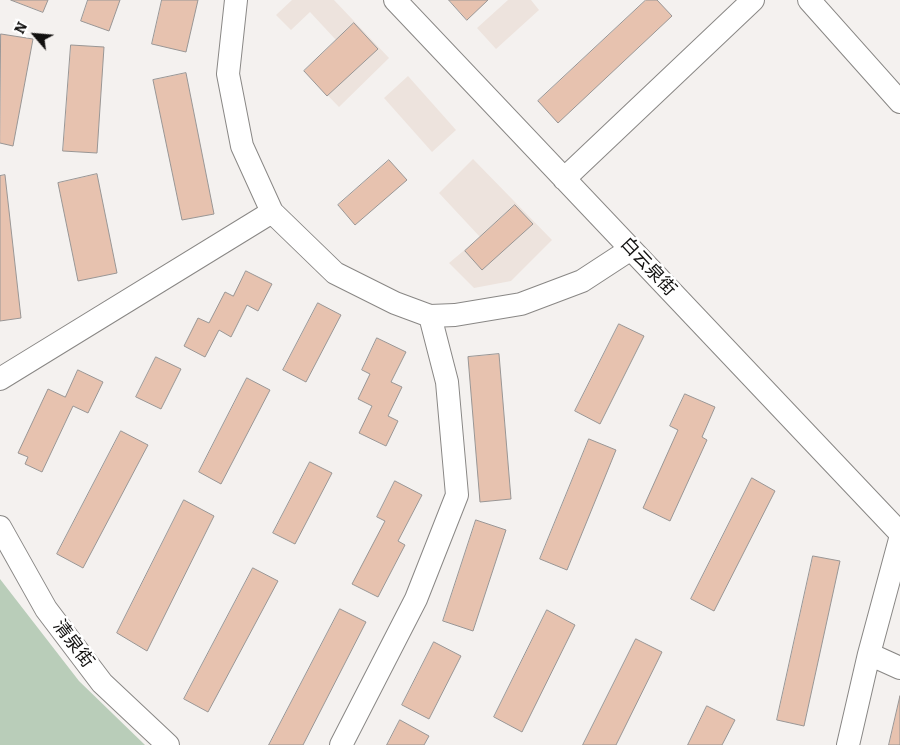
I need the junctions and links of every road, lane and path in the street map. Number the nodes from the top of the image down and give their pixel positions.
1 (236, 0) edge
2 (395, 0) edge
3 (753, 0) edge
4 (809, 0) edge
5 (900, 102) edge
6 (564, 178) junction
7 (272, 212) junction
8 (631, 249) junction
9 (430, 316) junction
10 (0, 379) edge
11 (0, 526) edge
12 (900, 533) edge
13 (900, 539) edge
14 (869, 654) junction
15 (900, 668) edge
16 (168, 745) edge
17 (341, 745) edge
18 (848, 745) edge

1 - 7 street
2 - 6 street, 白云泉街
3 - 6 street
4 - 5 street
6 - 8 street, 白云泉街
7 - 9 street
7 - 10 street
8 - 9 street
8 - 12 street, 白云泉街
9 - 17 street
11 - 16 street, 清泉街
13 - 14 street
14 - 15 street
14 - 18 street

